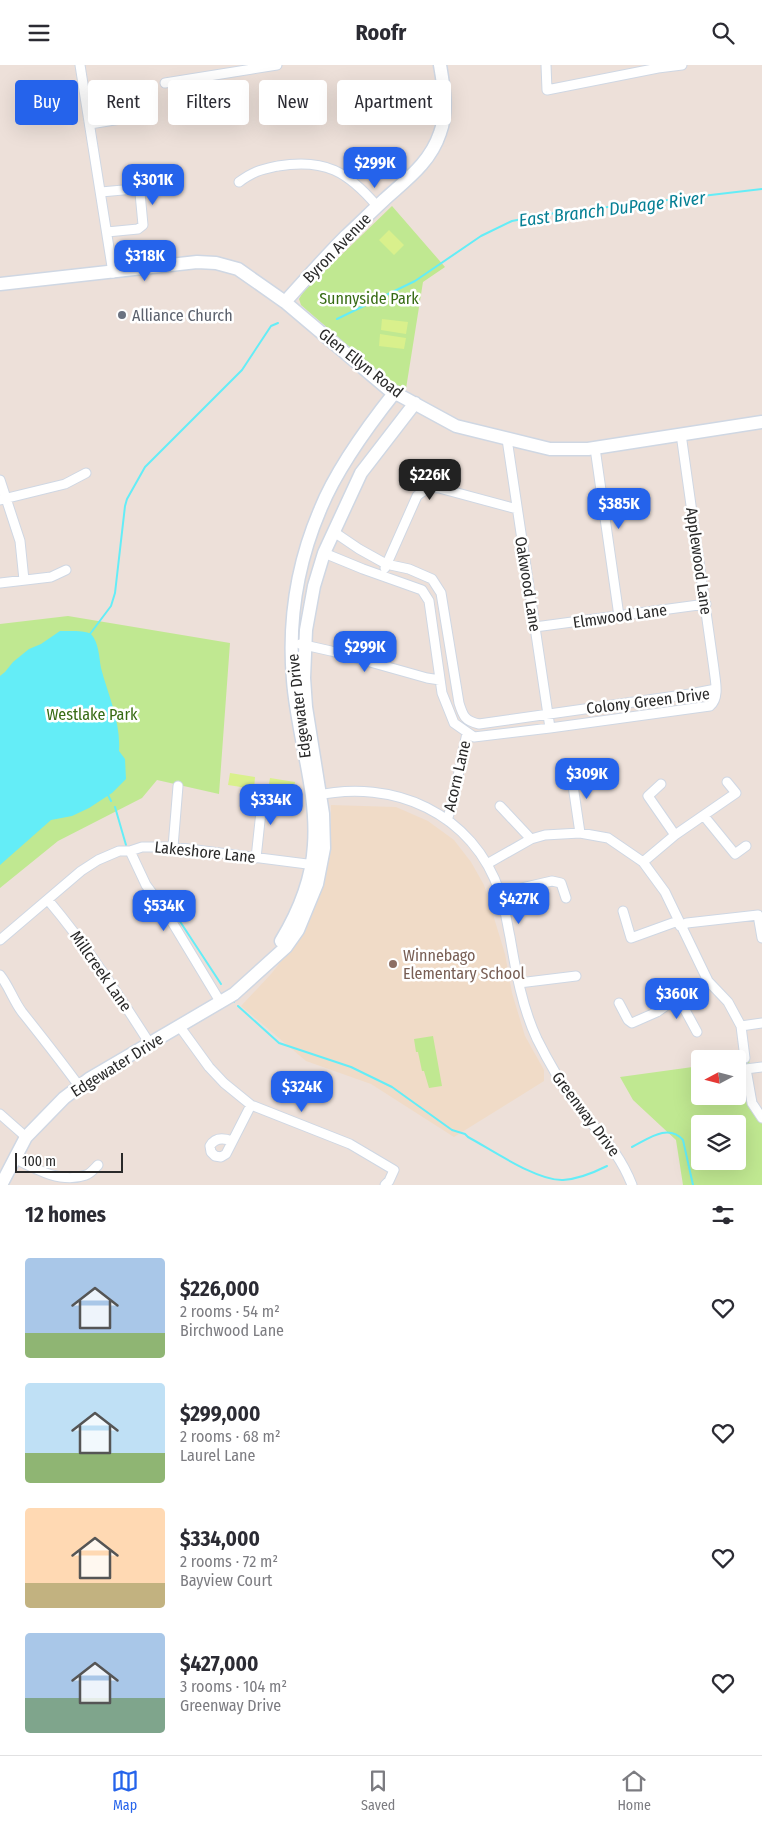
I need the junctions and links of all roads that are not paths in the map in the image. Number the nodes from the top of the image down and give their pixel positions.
1 (80, 65) edge
2 (277, 65) edge
3 (440, 65) edge
4 (546, 65) edge
5 (682, 65) edge
6 (658, 66) edge
7 (165, 83) dead end
8 (88, 112) edge
9 (90, 125) edge
10 (239, 182) dead end
11 (101, 192) junction
12 (377, 206) junction
13 (107, 232) junction
14 (113, 273) junction
15 (0, 284) edge
16 (286, 302) junction
17 (395, 392) junction
18 (415, 403) junction
19 (762, 421) edge
20 (681, 434) junction
21 (507, 439) junction
22 (596, 448) junction
23 (86, 473) dead end
24 (0, 480) edge
25 (3, 499) edge
26 (517, 509) junction
27 (334, 532) junction
28 (324, 553) junction
29 (386, 564) junction
30 (66, 570) dead end
31 (382, 576) junction
32 (24, 580) junction
33 (0, 583) edge
34 (706, 604) junction
35 (619, 616) junction
36 (535, 627) junction
37 (298, 644) junction
38 (440, 680) junction
39 (716, 689) junction
40 (548, 714) junction
41 (550, 729) junction
42 (467, 733) junction
43 (571, 772) dead end
44 (727, 782) dead end
45 (661, 784) dead end
46 (178, 786) dead end
47 (263, 793) dead end
48 (316, 796) junction
49 (500, 806) dead end
50 (704, 817) junction
51 (447, 820) junction
52 (580, 833) junction
53 (676, 835) junction
54 (531, 839) junction
55 (746, 846) dead end
56 (173, 847) junction
57 (130, 851) junction
58 (256, 858) junction
59 (643, 862) junction
60 (487, 864) junction
61 (316, 865) junction
62 (500, 893) junction
63 (566, 898) dead end
64 (48, 900) junction
65 (623, 911) dead end
66 (679, 923) junction
67 (762, 938) edge
68 (0, 940) edge
69 (0, 975) edge
70 (576, 976) dead end
71 (708, 981) junction
72 (519, 983) junction
73 (678, 997) junction
74 (221, 1003) junction
75 (619, 1003) dead end
76 (762, 1023) edge
77 (741, 1026) junction
78 (180, 1027) junction
79 (697, 1032) dead end
80 (150, 1044) junction
81 (744, 1050) edge
82 (762, 1067) edge
83 (79, 1086) junction
84 (251, 1105) junction
85 (0, 1114) edge
86 (762, 1118) edge
87 (26, 1137) junction
88 (232, 1141) dead end
89 (14, 1159) junction
90 (98, 1165) dead end
91 (1, 1185) edge
92 (385, 1185) edge
93 (632, 1185) edge

1 - 8 street
2 - 7 street
3 - 12 street, Byron Avenue
4 - 6 street
5 - 6 street
9 - 11 street
10 - 12 street
11 - 13 street
11 - 13 street
12 - 16 street, Byron Avenue
13 - 14 street
14 - 15 street, Glen Ellyn Road
14 - 16 street, Glen Ellyn Road
16 - 17 street, Glen Ellyn Road
17 - 18 street, Glen Ellyn Road
17 - 37 street, Edgewater Drive
18 - 21 street, Glen Ellyn Road
18 - 27 street, Edgewater Drive
19 - 20 street, Glen Ellyn Road
20 - 22 street, Glen Ellyn Road
20 - 34 street, Applewood Lane
21 - 22 street, Glen Ellyn Road
21 - 26 street, Oakwood Lane
22 - 35 street
23 - 25 street
24 - 25 street
25 - 32 street
26 - 29 street
26 - 36 street, Oakwood Lane
27 - 28 street, Edgewater Drive
27 - 29 street, Colony Green Drive
28 - 31 street
28 - 37 street, Edgewater Drive
29 - 31 street
29 - 40 street, Colony Green Drive
30 - 32 street
31 - 38 street
32 - 33 street
34 - 35 street, Elmwood Lane
34 - 39 street, Applewood Lane
35 - 36 street, Elmwood Lane
36 - 40 street, Oakwood Lane
37 - 38 street
37 - 48 street, Edgewater Drive
38 - 42 street
39 - 40 street, Colony Green Drive
39 - 41 street, Colony Green Drive
40 - 41 street, Oakwood Lane
41 - 42 street, Colony Green Drive
42 - 51 street, Acorn Lane
43 - 52 street
44 - 50 street
45 - 53 street
46 - 56 street
47 - 58 street
48 - 51 street, Greenway Drive
48 - 61 street, Edgewater Drive
49 - 54 street
50 - 53 street
50 - 55 street
51 - 60 street, Greenway Drive
52 - 54 street
52 - 59 street
53 - 59 street
54 - 60 street
56 - 57 street, Lakeshore Lane
56 - 58 street, Lakeshore Lane
57 - 64 street, Lakeshore Lane
57 - 74 street
58 - 61 street, Lakeshore Lane
59 - 66 street
60 - 62 street, Greenway Drive
61 - 74 street, Edgewater Drive
62 - 63 street
62 - 72 street, Greenway Drive
64 - 68 street, Lakeshore Lane
64 - 80 street, Millcreek Lane
65 - 66 street
66 - 67 street
66 - 71 street
69 - 83 street
70 - 72 street
71 - 73 street
71 - 77 street
72 - 93 street, Greenway Drive
73 - 75 street
73 - 79 street
74 - 78 street, Edgewater Drive
76 - 77 street
77 - 81 street
78 - 80 street, Edgewater Drive
78 - 84 street
80 - 83 street, Edgewater Drive
82 - 86 street
83 - 87 street, Edgewater Drive
84 - 88 street
84 - 92 street
85 - 87 street
87 - 89 street, Edgewater Drive
89 - 90 street
89 - 91 street, Edgewater Drive

